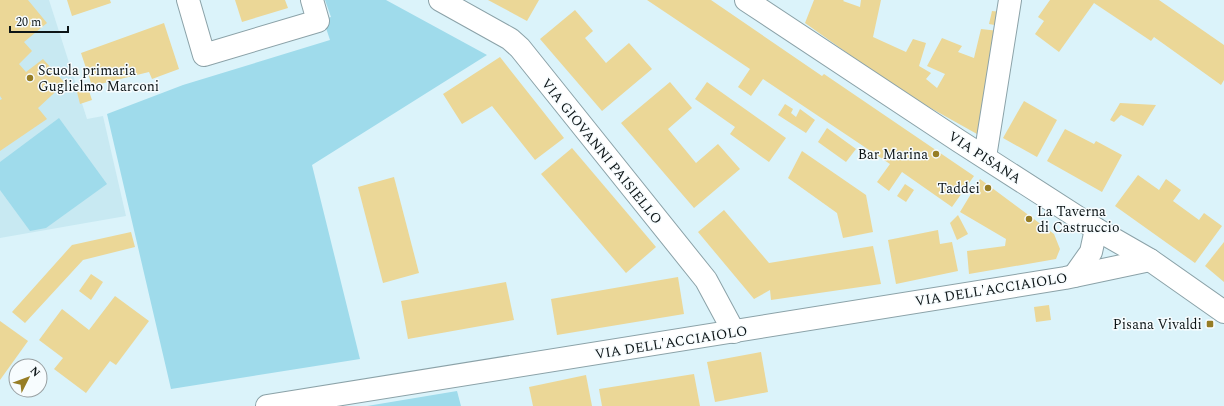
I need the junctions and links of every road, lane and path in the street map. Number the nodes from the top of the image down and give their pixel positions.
1 (188, 0) edge
2 (312, 0) edge
3 (440, 0) edge
4 (746, 0) edge
5 (1010, 0) edge
6 (985, 157) junction
7 (1096, 229) junction
8 (1150, 260) junction
9 (1074, 276) junction
10 (1224, 312) edge
11 (734, 332) junction
12 (267, 406) edge

1 - 2 street
3 - 11 street, VIA GIOVANNI PAISIELLO
4 - 6 street, VIA PISANA
5 - 6 street
6 - 7 street, VIA PISANA
7 - 8 street, VIA PISANA
7 - 9 street, VIA DELL'ACCIAIOLO
8 - 9 street, VIA DELL'ACCIAIOLO
8 - 10 street, VIA PISANA
9 - 11 street, VIA DELL'ACCIAIOLO
11 - 12 street, VIA DELL'ACCIAIOLO

